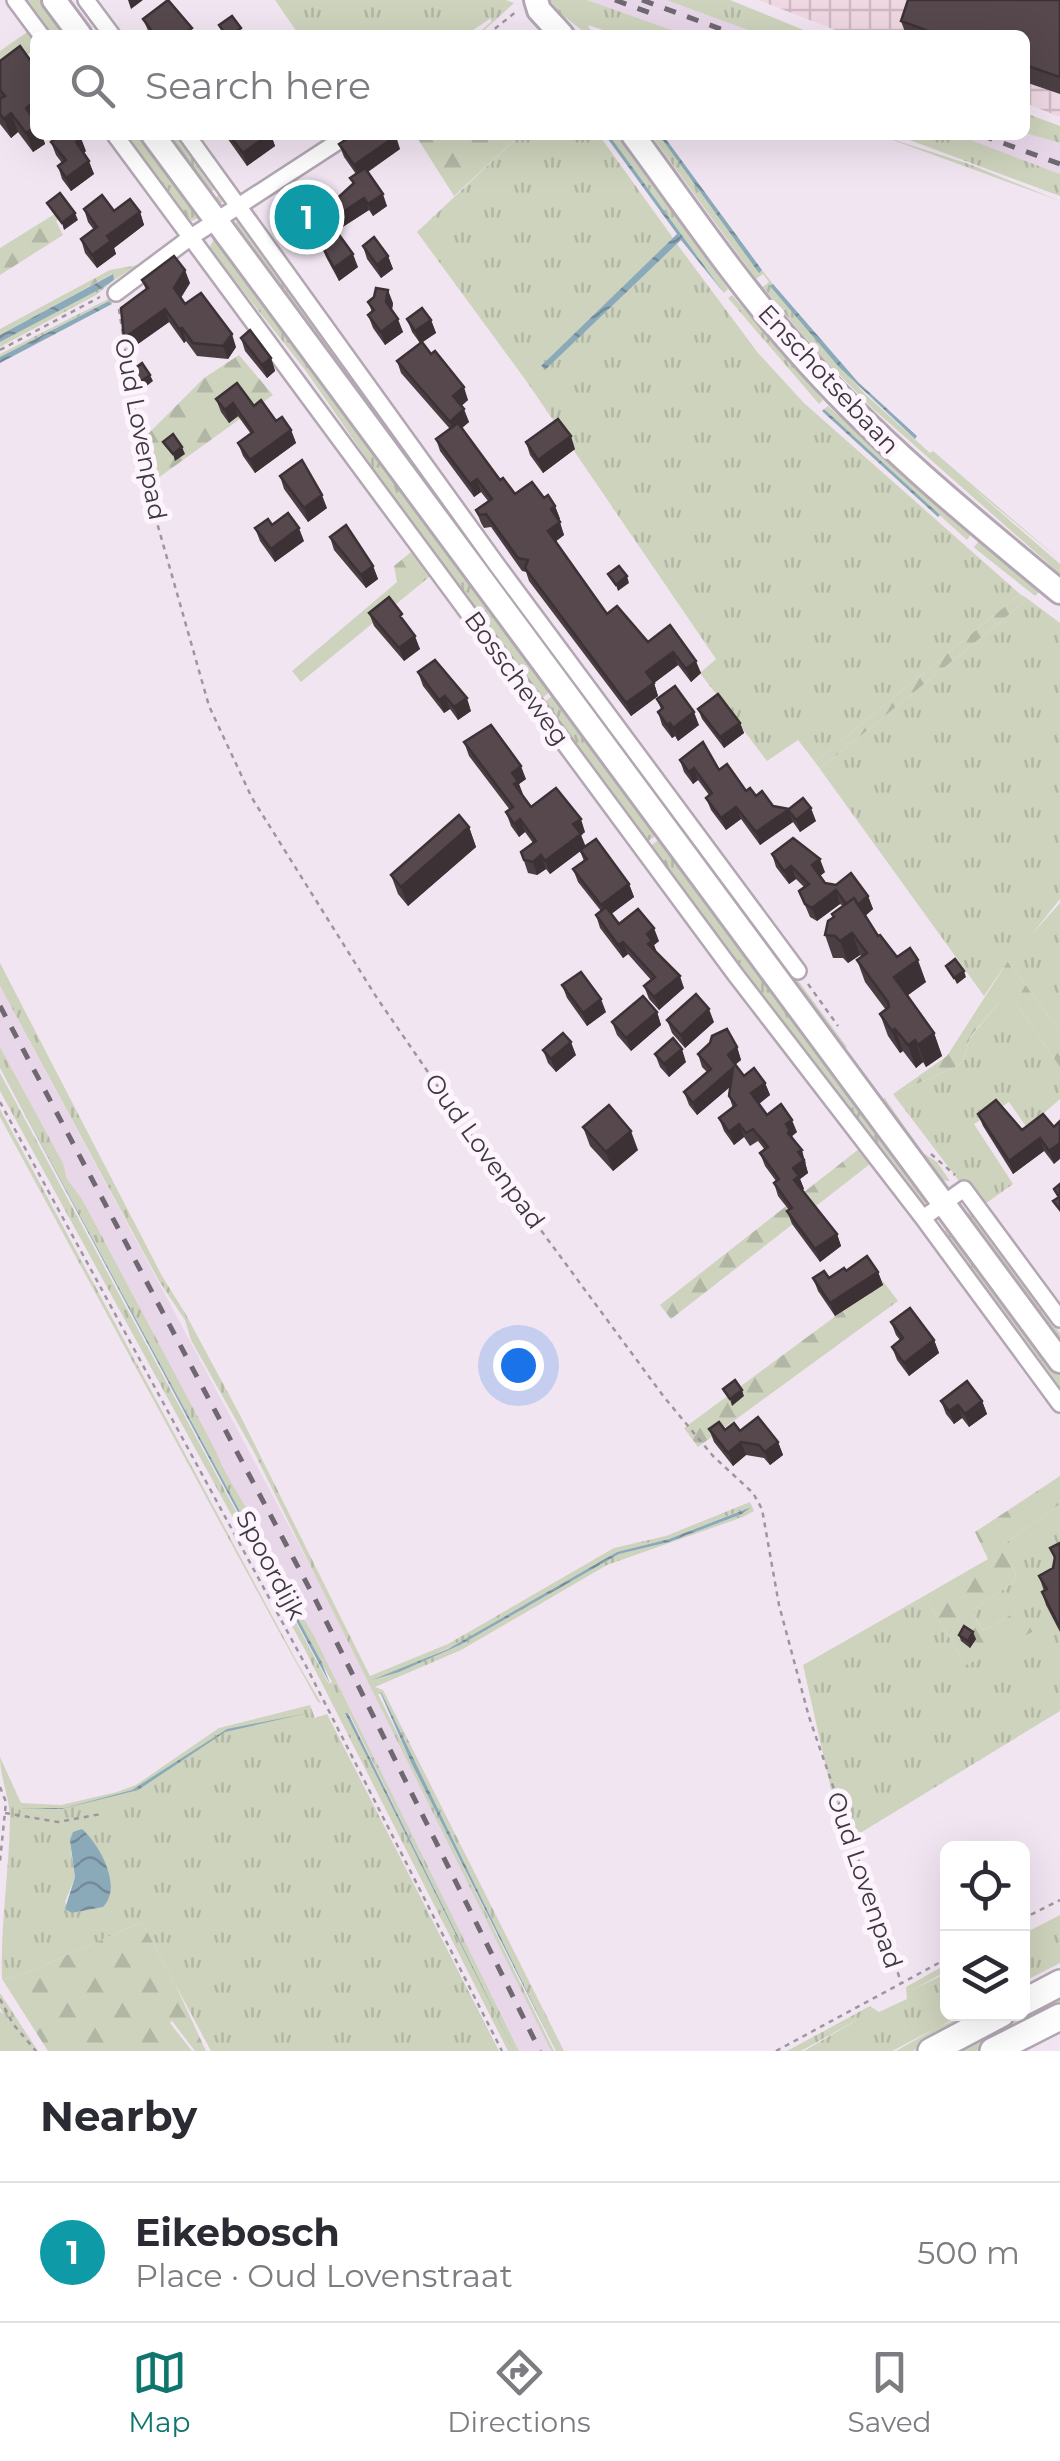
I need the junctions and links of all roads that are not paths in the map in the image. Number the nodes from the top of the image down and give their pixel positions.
1 (15, 0) edge
2 (54, 0) edge
3 (86, 0) edge
4 (529, 4) edge
5 (37, 30) edge
6 (76, 30) edge
7 (108, 30) edge
8 (557, 30) edge
9 (119, 140) edge
10 (157, 140) edge
11 (191, 140) edge
12 (340, 140) edge
13 (637, 140) edge
14 (240, 206) junction
15 (216, 222) junction
16 (191, 238) junction
17 (116, 293) road end
18 (1060, 592) edge
19 (698, 833) junction
20 (677, 847) junction
21 (798, 971) road end
22 (943, 1202) junction
23 (923, 1218) junction
24 (1060, 1319) edge
25 (1060, 1361) edge
26 (1060, 1404) edge
27 (1060, 1984) edge
28 (1030, 1998) edge
29 (1060, 2017) edge
30 (988, 2021) edge
31 (932, 2051) edge
32 (993, 2051) edge

1 - 5 street
2 - 6 main road
3 - 7 street
4 - 8 main road
9 - 16 street, Bosscheweg
10 - 15 main road, Bosscheweg
11 - 14 street, Bosscheweg
12 - 14 street
13 - 18 main road, Enschotsebaan
14 - 15 street
14 - 19 street, Bosscheweg
15 - 16 street
15 - 20 main road, Bosscheweg
16 - 17 street
16 - 23 street, Bosscheweg
19 - 20 street
19 - 21 street, Bosscheweg
20 - 22 main road, Bosscheweg
22 - 23 street
22 - 24 street
22 - 25 main road, Bosscheweg
23 - 26 street, Bosscheweg
27 - 28 main road
29 - 32 main road
30 - 31 main road

